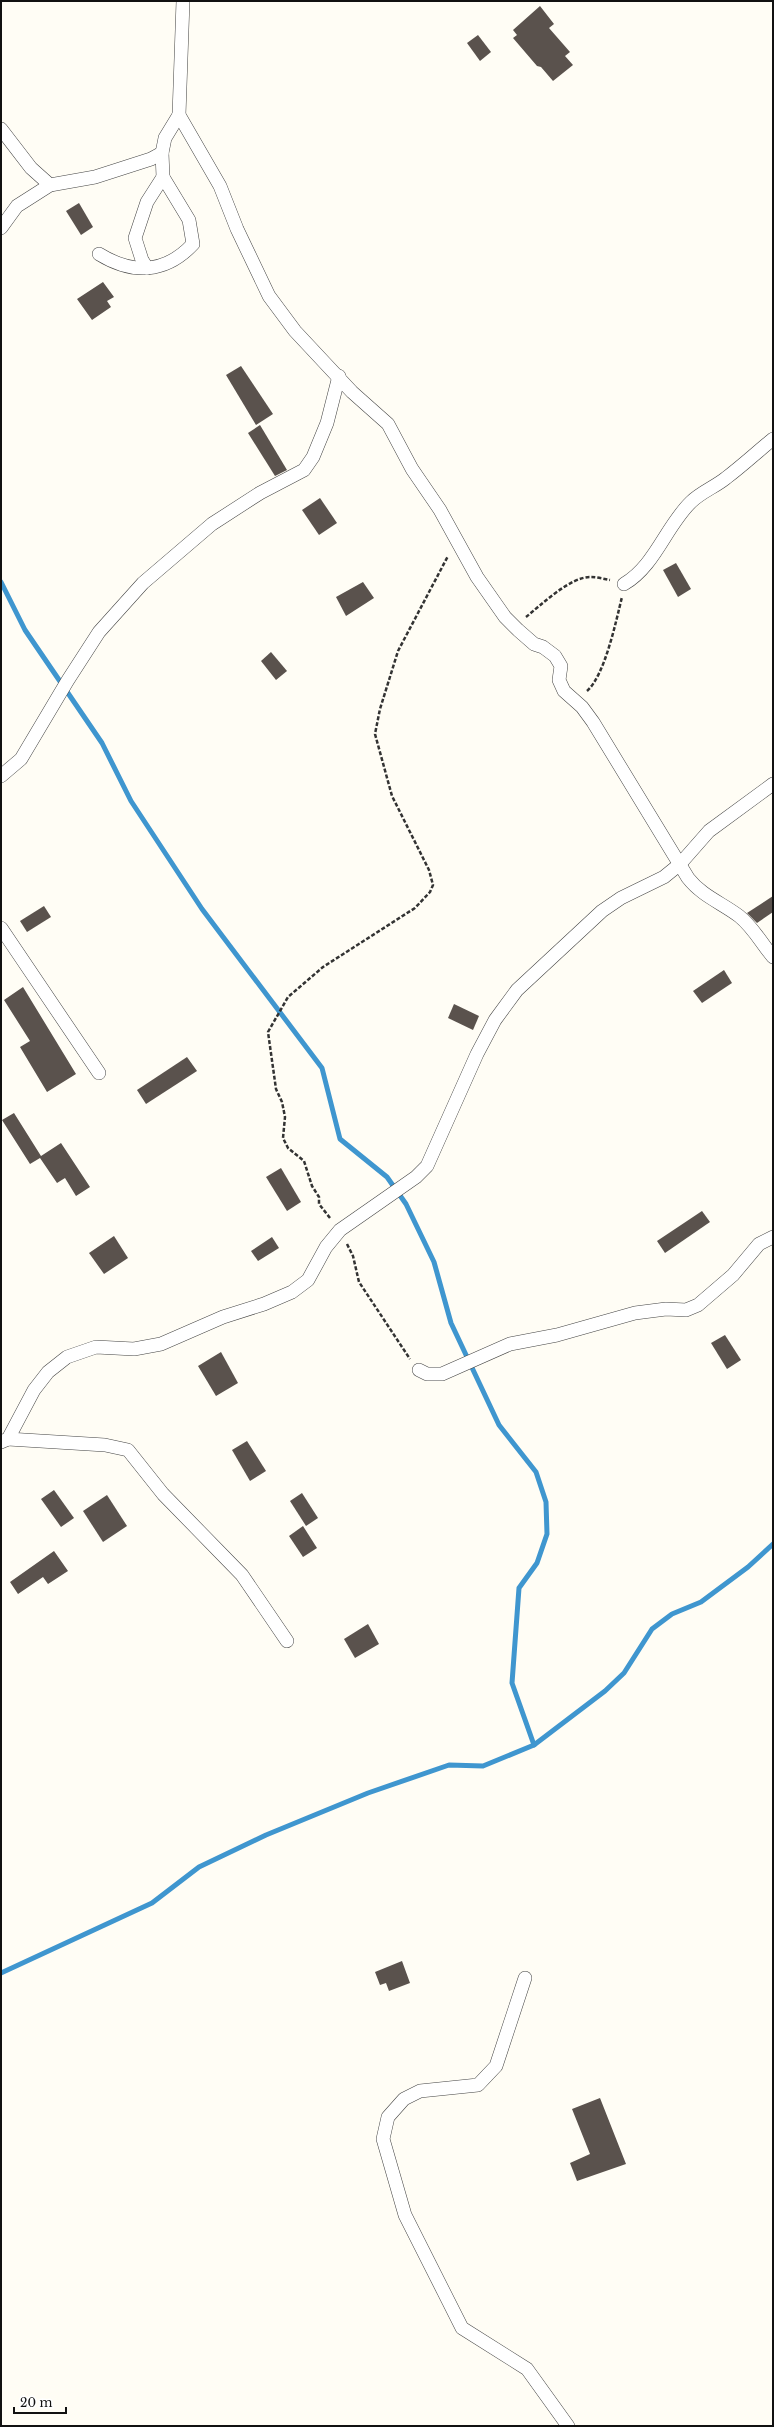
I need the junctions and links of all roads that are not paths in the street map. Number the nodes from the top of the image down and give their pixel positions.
1 (183, 1) edge
2 (179, 115) junction
3 (1, 129) edge
4 (162, 153) junction
5 (163, 176) junction
6 (50, 185) junction
7 (1, 228) edge
8 (99, 254) dead end
9 (147, 268) junction
10 (339, 376) junction
11 (773, 439) edge
12 (624, 584) road end
13 (1, 776) edge
14 (773, 784) edge
15 (680, 864) junction
16 (1, 928) edge
17 (773, 957) edge
18 (99, 1074) dead end
19 (773, 1237) edge
20 (419, 1370) road end
21 (5, 1440) edge
22 (287, 1641) dead end
23 (525, 1978) dead end
24 (568, 2426) edge

1 - 2 street
2 - 4 street
2 - 10 street
3 - 6 street
4 - 5 street
4 - 6 street
5 - 9 street
5 - 9 street
6 - 7 street
8 - 9 street
10 - 13 street
10 - 15 street
11 - 12 street
14 - 15 street
15 - 17 street
15 - 21 street
16 - 18 street
19 - 20 street
21 - 22 street
23 - 24 street

